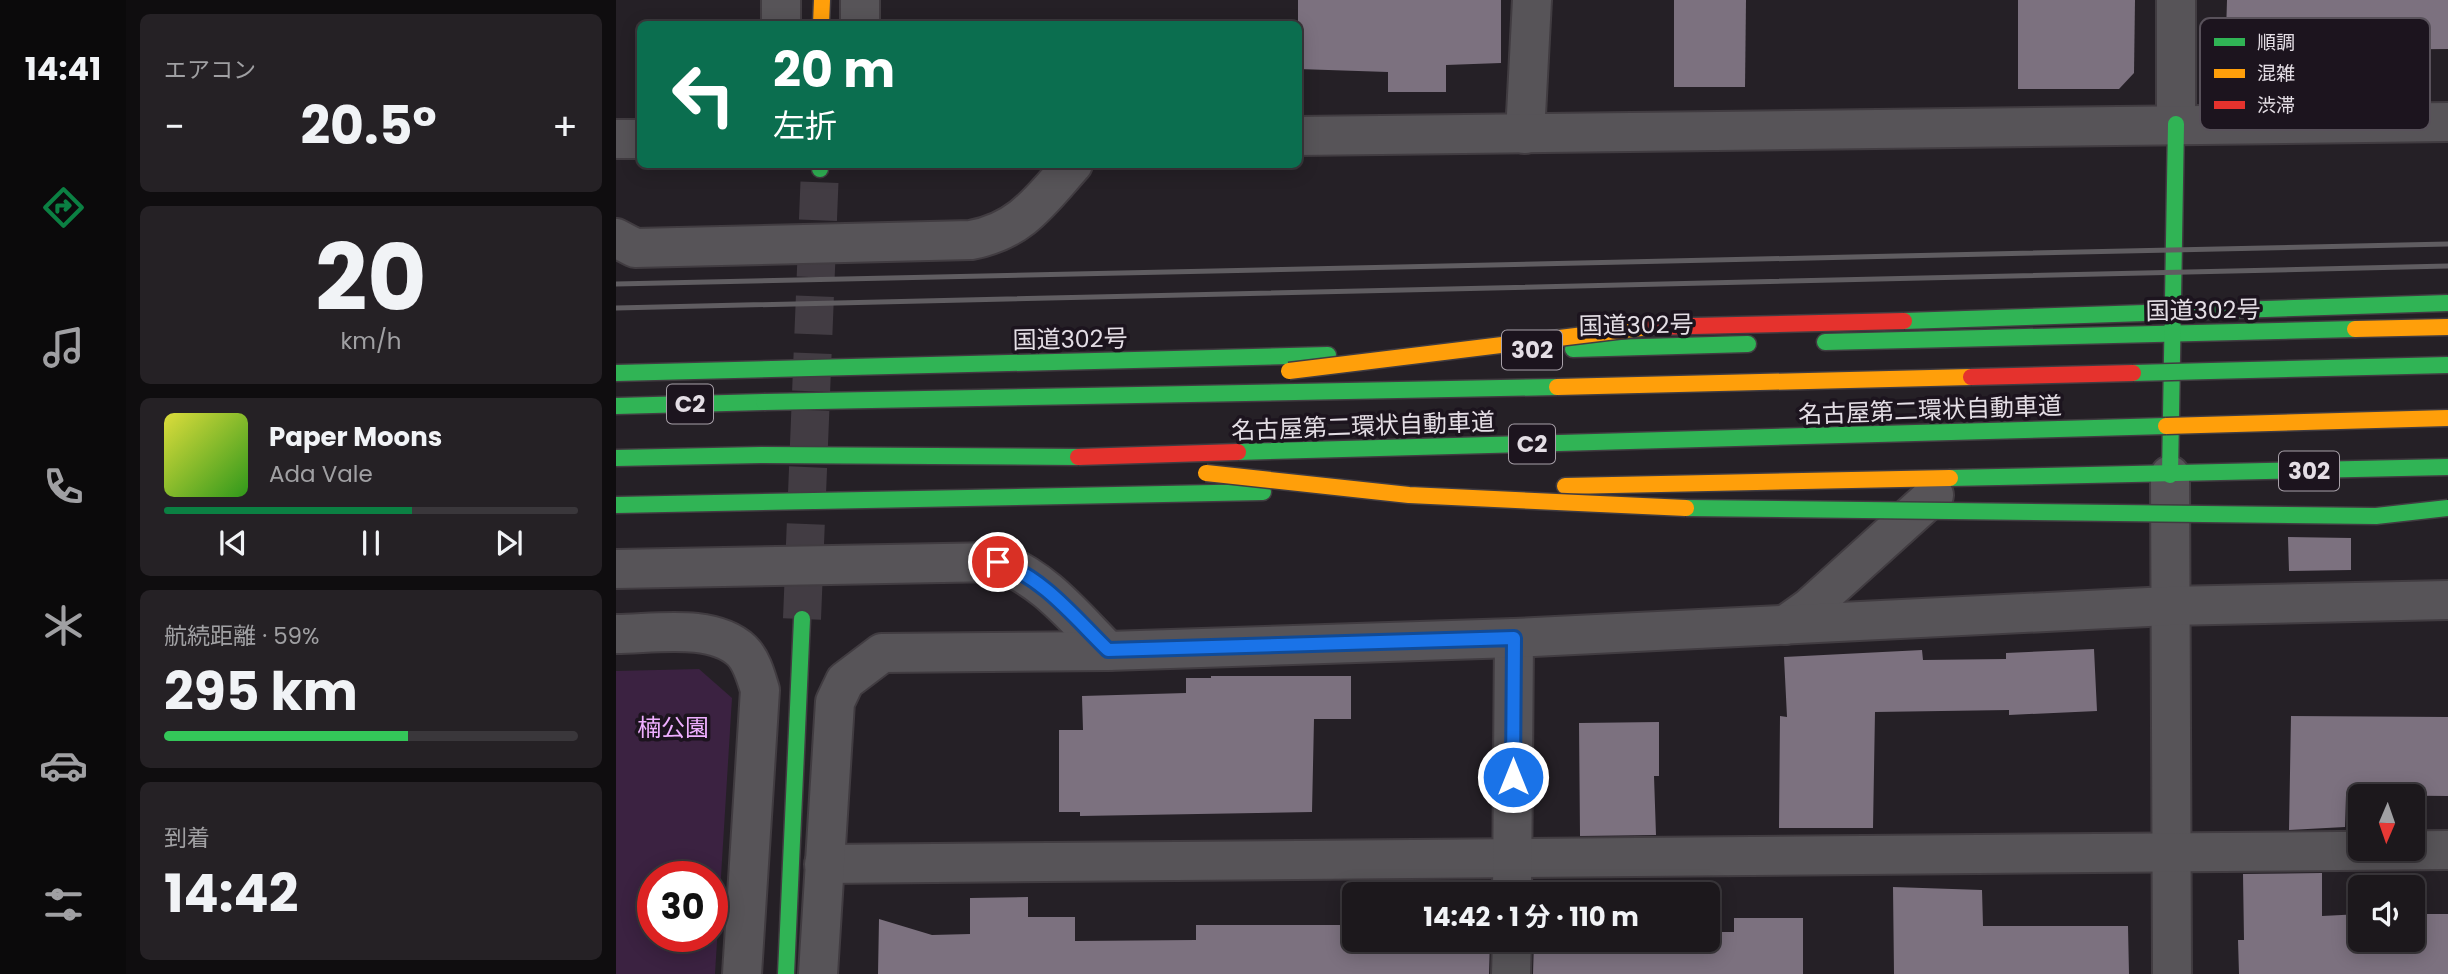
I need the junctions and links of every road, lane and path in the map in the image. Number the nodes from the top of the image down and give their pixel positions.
1 (781, 0) edge
2 (822, 0) edge
3 (860, 0) edge
4 (1532, 0) edge
5 (2176, 0) edge
6 (781, 21) edge
7 (821, 21) edge
8 (860, 21) edge
9 (2430, 122) edge
10 (2448, 122) edge
11 (2176, 124) junction
12 (2200, 124) edge
13 (1525, 134) junction
14 (1302, 136) edge
15 (616, 139) edge
16 (637, 139) edge
17 (1069, 168) edge
18 (616, 238) edge
19 (2448, 303) edge
20 (2448, 327) edge
21 (2171, 333) junction
22 (1809, 343) dead end
23 (1767, 344) dead end
24 (907, 349) dead end
25 (1084, 362) junction
26 (2448, 365) edge
27 (616, 373) edge
28 (1278, 373) dead end
29 (1250, 376) dead end
30 (1085, 398) junction
31 (616, 406) edge
32 (2448, 418) edge
33 (1065, 457) junction
34 (616, 458) edge
35 (2448, 467) edge
36 (2170, 475) junction
37 (1951, 480) junction
38 (1186, 493) junction
39 (616, 505) edge
40 (2448, 508) edge
41 (2376, 516) junction
42 (2448, 516) edge
43 (753, 519) dead end
44 (616, 569) edge
45 (2448, 600) edge
46 (2168, 606) junction
47 (802, 619) tunnel mouth
48 (1785, 625) junction
49 (616, 634) edge
50 (1514, 638) junction
51 (1108, 650) junction
52 (2448, 850) edge
53 (2172, 854) junction
54 (824, 864) junction
55 (1513, 877) edge
56 (1512, 952) edge
57 (742, 974) edge
58 (786, 974) edge
59 (818, 974) edge
60 (1511, 974) edge
61 (2172, 974) edge

1 - 6 street
2 - 7 main road
3 - 8 street
4 - 13 street
5 - 11 street
9 - 10 street
11 - 12 street
11 - 13 street
11 - 21 main road
13 - 14 street
15 - 16 street
17 - 18 street
19 - 28 main road, bridge
20 - 21 main road, 国道302号
21 - 22 main road, 国道302号
21 - 36 main road
23 - 25 main road, 国道302号 / 302
24 - 25 main road
25 - 27 main road, 国道302号 / 302
26 - 30 main road, 名古屋第二環状自動車道 / C2, bridge
29 - 30 main road, bridge
30 - 31 main road, 名古屋第二環状自動車道 / C2, bridge
32 - 33 main road, 名古屋第二環状自動車道 / C2, bridge
33 - 34 main road, 名古屋第二環状自動車道 / C2, bridge
33 - 41 main road, bridge
35 - 36 main road, 302
36 - 37 main road, 302
36 - 46 street
37 - 38 main road, 302
37 - 48 street
38 - 39 main road, 302
38 - 43 main road
40 - 41 main road, bridge
41 - 42 main road, bridge
44 - 51 street
45 - 46 street
46 - 48 street
46 - 53 street
47 - 58 main road
48 - 50 street
49 - 57 street
50 - 51 street
50 - 55 street
51 - 54 street
52 - 53 street
53 - 55 street
53 - 61 street
54 - 55 street
54 - 59 street
56 - 60 street

